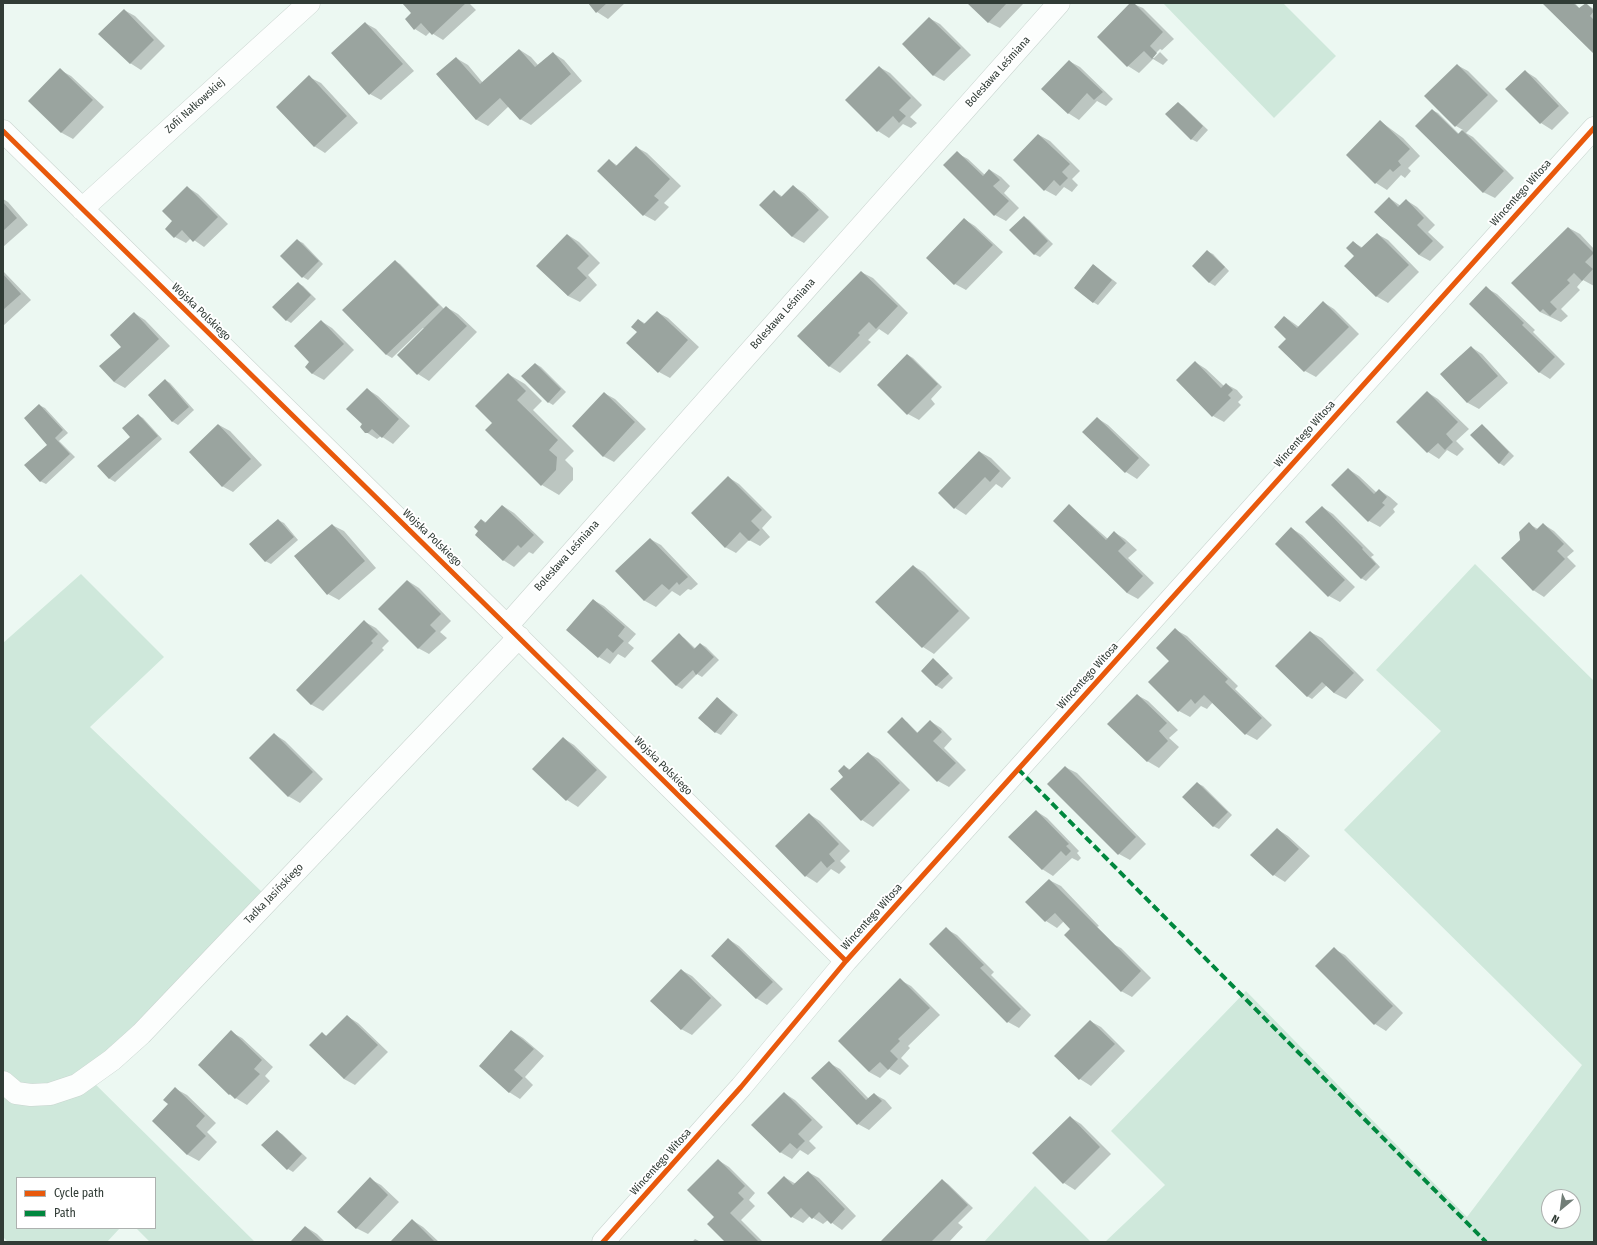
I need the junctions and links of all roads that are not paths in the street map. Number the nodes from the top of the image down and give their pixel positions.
1 (309, 3) edge
2 (1059, 3) edge
3 (1594, 128) edge
4 (3, 131) edge
5 (82, 209) junction
6 (513, 631) junction
7 (846, 961) junction
8 (3, 1082) edge
9 (603, 1242) edge

1 - 5 street, Zofii Nałkowskiej
2 - 6 street, Bolesława Leśmiana
3 - 7 street, Wincentego Witosa
4 - 5 street, Wojska Polskiego
5 - 6 street, Wojska Polskiego
6 - 7 street, Wojska Polskiego
6 - 8 street, Tadka Jasińskiego
7 - 9 street, Wincentego Witosa

